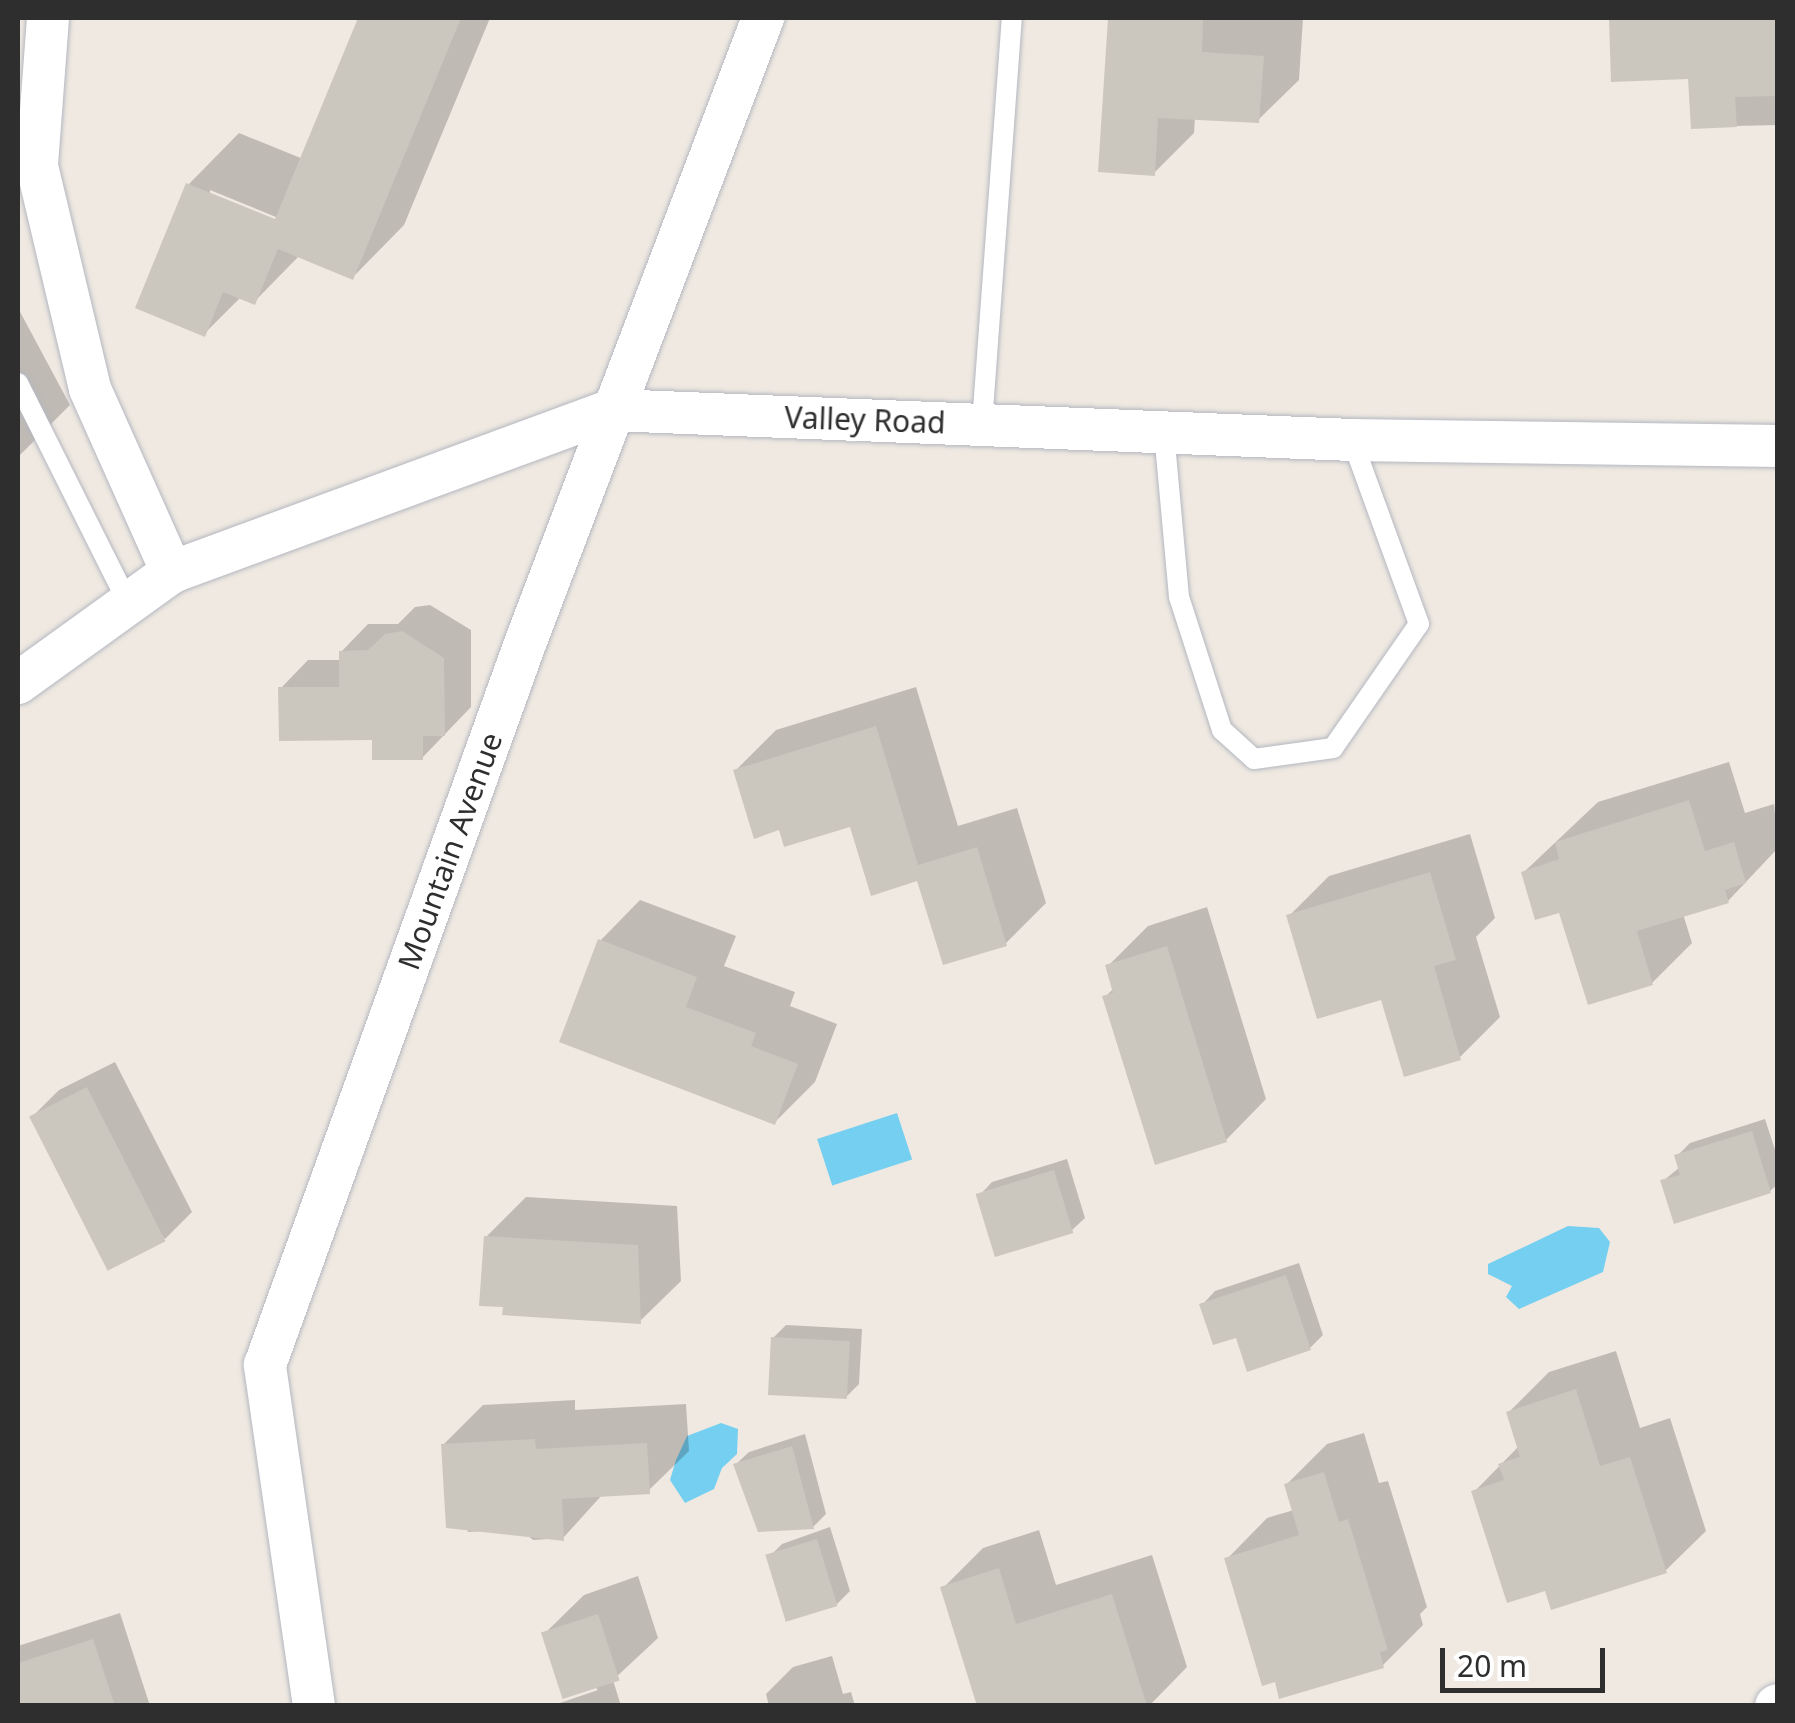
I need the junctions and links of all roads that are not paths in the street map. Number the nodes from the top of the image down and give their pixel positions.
1 (48, 18) edge
2 (763, 18) edge
3 (1012, 18) edge
4 (18, 383) edge
5 (612, 410) junction
6 (982, 424) junction
7 (1164, 432) junction
8 (1352, 440) junction
9 (1778, 446) edge
10 (172, 572) junction
11 (128, 603) junction
12 (18, 683) edge
13 (314, 1706) edge

1 - 10 street
2 - 5 street, Mountain Avenue
3 - 6 lane
4 - 11 lane
5 - 6 street, Valley Road
5 - 10 street, Valley Road
5 - 13 street, Mountain Avenue
6 - 7 street, Valley Road
7 - 8 street, Valley Road
7 - 8 lane
8 - 9 street, Valley Road
10 - 11 street, Valley Road
11 - 12 street, Valley Road

